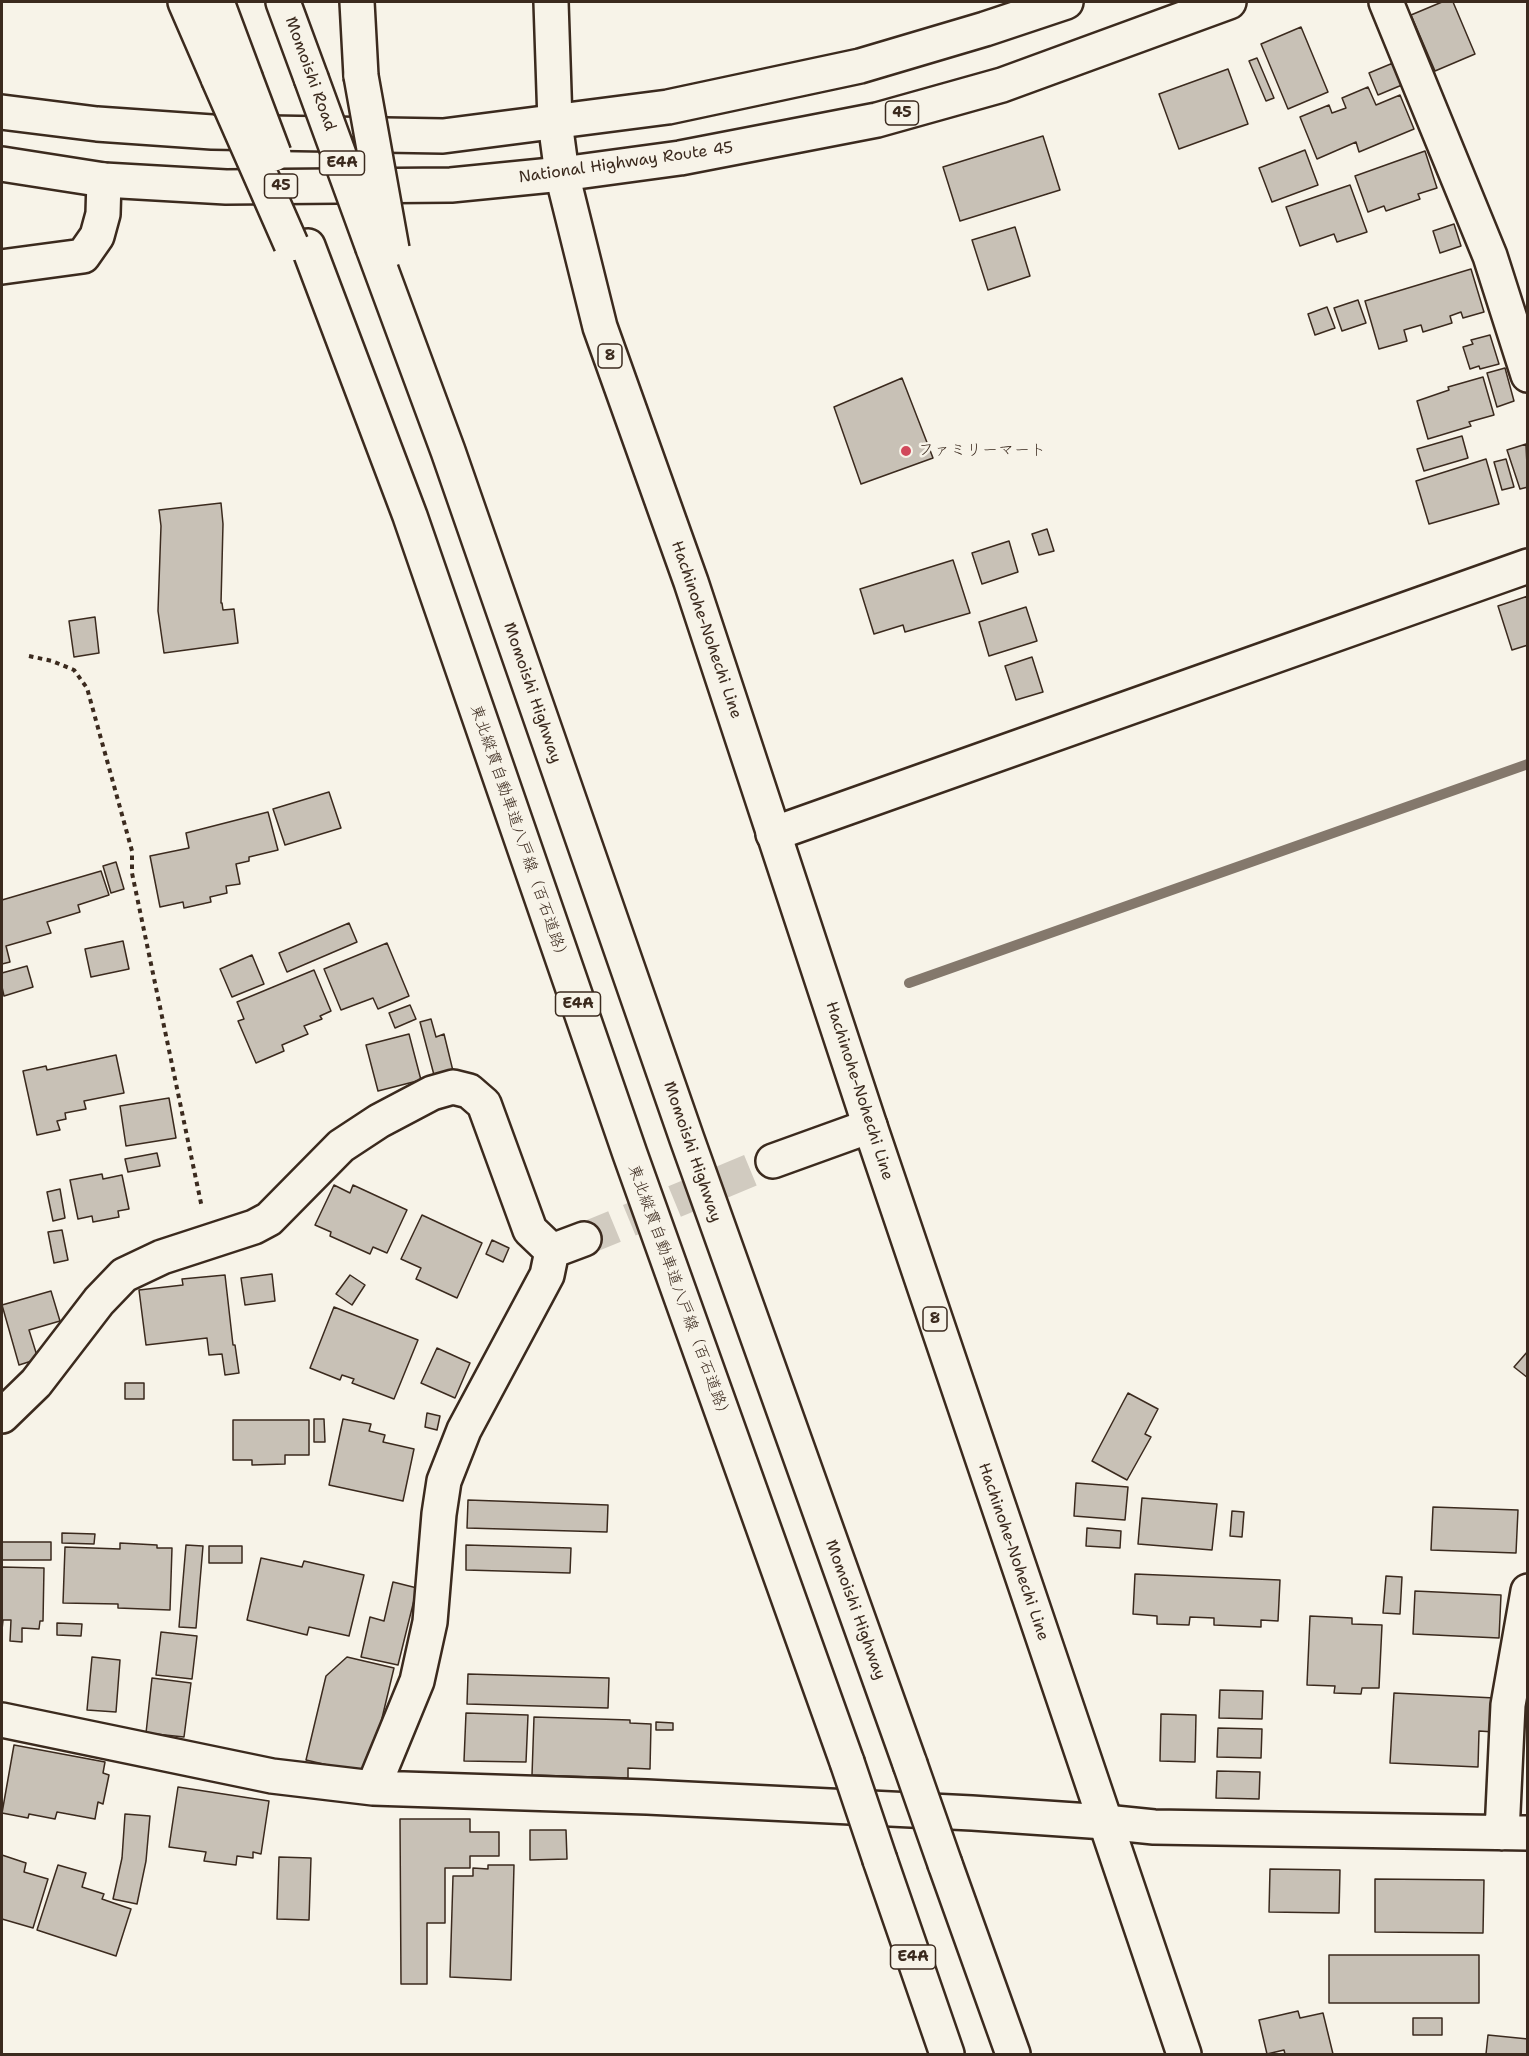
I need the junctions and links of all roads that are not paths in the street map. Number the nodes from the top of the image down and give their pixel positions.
1 (185, 2) edge
2 (217, 2) edge
3 (283, 2) edge
4 (357, 2) edge
5 (551, 2) edge
6 (1066, 2) edge
7 (1229, 2) edge
8 (1386, 2) edge
9 (232, 77) junction
10 (2, 112) edge
11 (555, 122) junction
12 (2, 164) edge
13 (562, 174) junction
14 (104, 180) junction
15 (383, 248) junction
16 (2, 267) edge
17 (1527, 375) edge
18 (1527, 566) edge
19 (773, 834) junction
20 (870, 1126) junction
21 (773, 1161) tunnel mouth
22 (584, 1239) tunnel mouth
23 (552, 1251) junction
24 (2, 1416) edge
25 (1527, 1591) edge
26 (2, 1720) edge
27 (373, 1788) junction
28 (1106, 1822) junction
29 (1515, 1833) edge
30 (947, 2055) edge
31 (1013, 2055) edge
32 (1184, 2055) edge

1 - 9 main road
2 - 9 main road
3 - 15 main road, Momoishi Road / E4A, bridge
4 - 15 main road, bridge
5 - 11 main road, Hachinohe-Nohechi Line
6 - 11 main road
7 - 13 main road, National Highway Route 45 / 45
8 - 17 main road
9 - 30 main road, 東北縦貫自動車道八戸線（百石道路） / E4A, bridge
10 - 11 main road
11 - 13 main road, Hachinohe-Nohechi Line / 8
12 - 14 main road, National Highway Route 45 / 45
13 - 14 main road, National Highway Route 45 / 45
13 - 19 main road, Hachinohe-Nohechi Line / 8
14 - 16 main road
15 - 31 main road, Momoishi Highway / E4A, bridge
18 - 19 main road
19 - 20 main road, Hachinohe-Nohechi Line / 8
20 - 21 main road
20 - 28 main road, Hachinohe-Nohechi Line / 8
22 - 23 main road
23 - 24 main road
23 - 27 main road
25 - 29 main road
26 - 27 main road
27 - 28 main road
28 - 29 main road
28 - 32 main road, Hachinohe-Nohechi Line / 8

